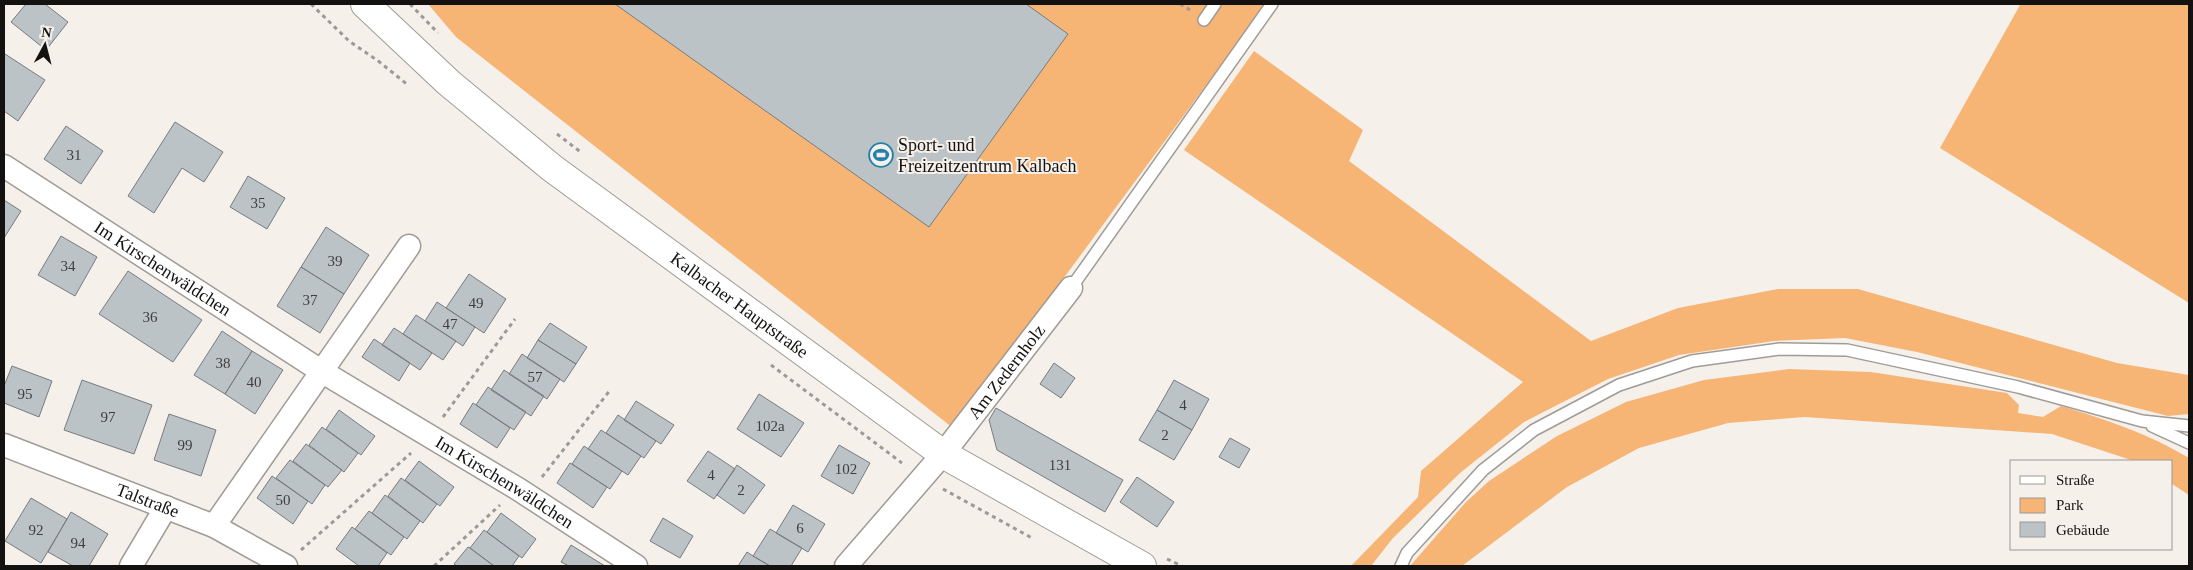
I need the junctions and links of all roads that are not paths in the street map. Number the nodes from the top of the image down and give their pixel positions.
1 (1215, 4) edge
2 (1272, 4) edge
3 (368, 5) edge
4 (1204, 20) dead end
5 (4, 166) edge
6 (409, 246) dead end
7 (1071, 288) joint
8 (321, 371) junction
9 (2142, 421) junction
10 (2189, 426) edge
11 (2189, 443) edge
12 (4, 446) edge
13 (944, 454) junction
14 (166, 507) junction
15 (214, 526) junction
16 (130, 566) edge
17 (285, 566) edge
18 (636, 566) edge
19 (846, 566) edge
20 (1142, 566) edge
21 (1401, 566) edge

1 - 4 lane
2 - 7 lane
3 - 13 street, Kalbacher Hauptstraße
5 - 8 street, Im Kirschenwäldchen
6 - 8 street
7 - 13 street, Am Zedernholz
8 - 15 street
8 - 18 street, Im Kirschenwäldchen
9 - 10 lane
9 - 11 lane
9 - 21 lane
12 - 14 street, Talstraße
13 - 19 street, Am Zedernholz
13 - 20 street, Kalbacher Hauptstraße
14 - 15 street, Talstraße
14 - 16 street
15 - 17 street, Talstraße

